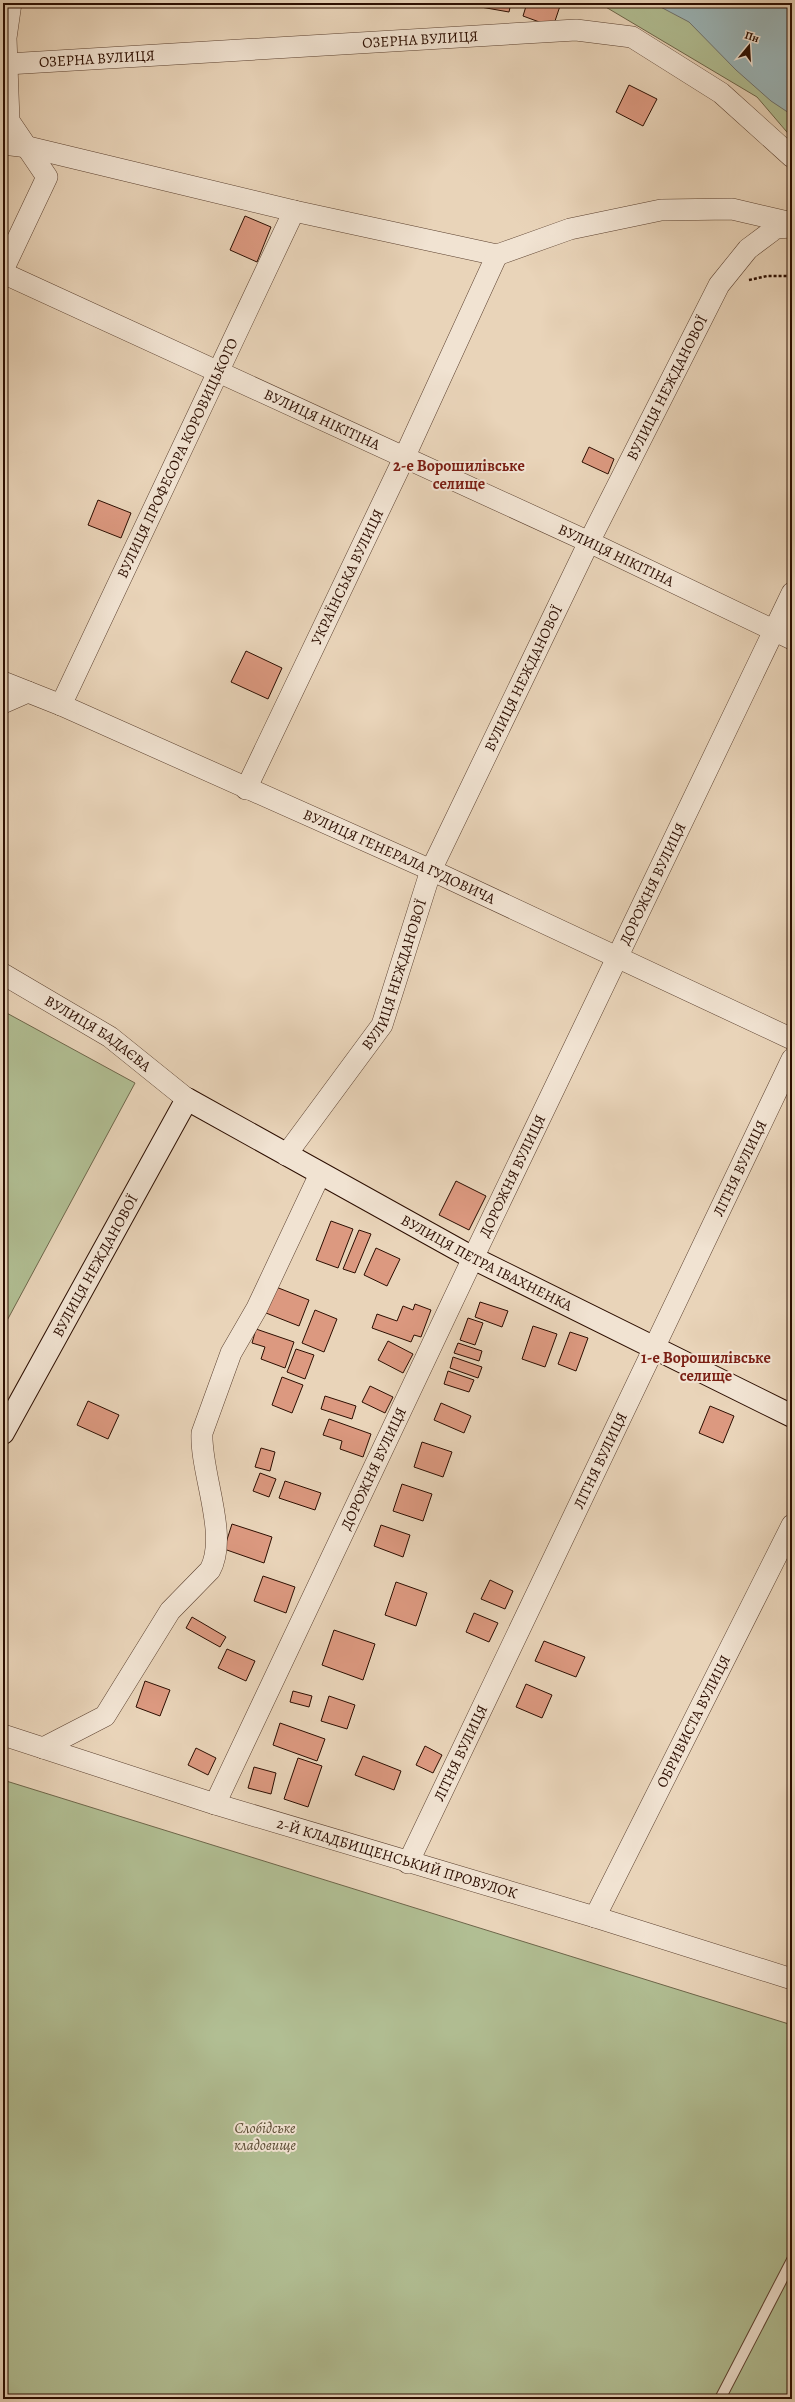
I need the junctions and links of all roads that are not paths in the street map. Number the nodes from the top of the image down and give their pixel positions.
1 (11, 3) edge
2 (7, 64) junction
3 (3, 144) edge
4 (28, 147) junction
5 (792, 157) edge
6 (294, 211) junction
7 (792, 223) edge
8 (792, 227) edge
9 (497, 255) junction
10 (3, 271) edge
11 (219, 371) junction
12 (404, 458) junction
13 (589, 542) junction
14 (792, 593) edge
15 (773, 630) junction
16 (792, 639) edge
17 (3, 682) edge
18 (28, 692) junction
19 (3, 703) edge
20 (60, 705) junction
21 (246, 790) junction
22 (432, 870) junction
23 (617, 957) junction
24 (3, 974) edge
25 (792, 1039) edge
26 (792, 1058) edge
27 (187, 1099) junction
28 (286, 1155) junction
29 (320, 1174) junction
30 (473, 1258) junction
31 (654, 1348) junction
32 (792, 1416) edge
33 (3, 1434) edge
34 (792, 1525) edge
35 (82, 1728) junction
36 (3, 1735) edge
37 (43, 1748) junction
38 (92, 1764) junction
39 (215, 1804) junction
40 (408, 1863) junction
41 (595, 1917) junction
42 (790, 1975) edge
43 (792, 2260) edge
44 (720, 2399) edge

1 - 2 street
2 - 4 street
2 - 5 street, ОЗЕРНА ВУЛИЦЯ
3 - 4 street
4 - 6 street
4 - 10 street
6 - 9 street
6 - 11 street, ВУЛИЦЯ ПРОФЕСОРА КОРОВИЦЬКОГО
7 - 9 street
8 - 13 street, ВУЛИЦЯ НЕЖДАНОВОЇ
9 - 12 street, УКРАЇНСЬКА ВУЛИЦЯ
10 - 11 street, ВУЛИЦЯ НІКІТІНА
11 - 12 street, ВУЛИЦЯ НІКІТІНА
11 - 20 street, ВУЛИЦЯ ПРОФЕСОРА КОРОВИЦЬКОГО
12 - 13 street, ВУЛИЦЯ НІКІТІНА
12 - 21 street, УКРАЇНСЬКА ВУЛИЦЯ
13 - 15 street, ВУЛИЦЯ НІКІТІНА
13 - 22 street, ВУЛИЦЯ НЕЖДАНОВОЇ
14 - 15 street, ДОРОЖНЯ ВУЛИЦЯ
15 - 16 street, ВУЛИЦЯ НІКІТІНА
15 - 23 street, ДОРОЖНЯ ВУЛИЦЯ
17 - 18 street, ВУЛИЦЯ ГЕНЕРАЛА ГУДОВИЧА
18 - 19 street
18 - 20 street, ВУЛИЦЯ ГЕНЕРАЛА ГУДОВИЧА
20 - 21 street, ВУЛИЦЯ ГЕНЕРАЛА ГУДОВИЧА
21 - 22 street, ВУЛИЦЯ ГЕНЕРАЛА ГУДОВИЧА
22 - 23 street, ВУЛИЦЯ ГЕНЕРАЛА ГУДОВИЧА
22 - 28 street, ВУЛИЦЯ НЕЖДАНОВОЇ
23 - 25 street, ВУЛИЦЯ ГЕНЕРАЛА ГУДОВИЧА
23 - 30 street, ДОРОЖНЯ ВУЛИЦЯ
24 - 27 street, ВУЛИЦЯ БАДАЄВА
26 - 31 street, ЛІТНЯ ВУЛИЦЯ
27 - 28 street, ВУЛИЦЯ ПЕТРА ІВАХНЕНКА
27 - 33 street, ВУЛИЦЯ НЕЖДАНОВОЇ
28 - 29 street, ВУЛИЦЯ ПЕТРА ІВАХНЕНКА
29 - 30 street, ВУЛИЦЯ ПЕТРА ІВАХНЕНКА
29 - 35 street
30 - 31 street, ВУЛИЦЯ ПЕТРА ІВАХНЕНКА
30 - 39 street, ДОРОЖНЯ ВУЛИЦЯ
31 - 32 street, ВУЛИЦЯ ПЕТРА ІВАХНЕНКА
31 - 40 street, ЛІТНЯ ВУЛИЦЯ
34 - 41 street, ОБРИВИСТА ВУЛИЦЯ
35 - 37 street
35 - 38 street
36 - 37 street, 2-Й КЛАДБИЩЕНСЬКИЙ ПРОВУЛОК
37 - 38 street, 2-Й КЛАДБИЩЕНСЬКИЙ ПРОВУЛОК
38 - 39 street, 2-Й КЛАДБИЩЕНСЬКИЙ ПРОВУЛОК
39 - 40 street, 2-Й КЛАДБИЩЕНСЬКИЙ ПРОВУЛОК
40 - 41 street, 2-Й КЛАДБИЩЕНСЬКИЙ ПРОВУЛОК
41 - 42 street, 2-Й КЛАДБИЩЕНСЬКИЙ ПРОВУЛОК
43 - 44 lane

